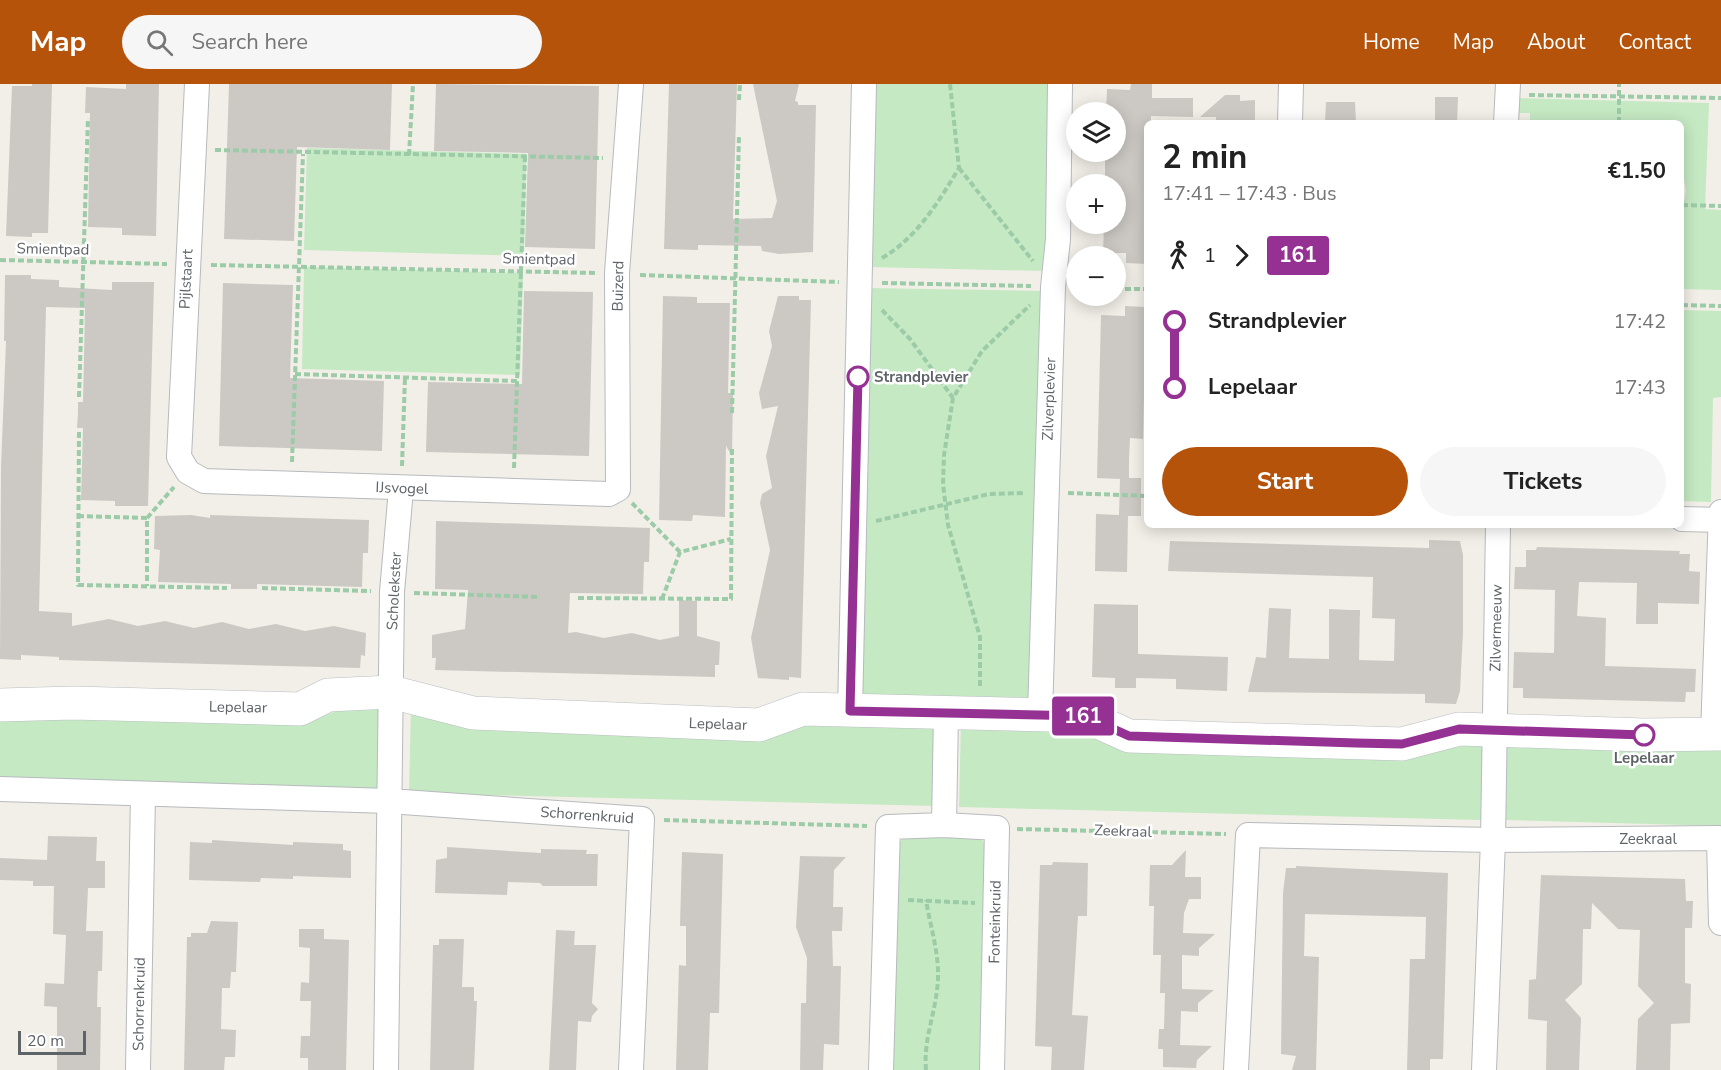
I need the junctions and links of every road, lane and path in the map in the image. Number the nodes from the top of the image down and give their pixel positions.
1 (197, 84) edge
2 (413, 84) edge
3 (631, 84) edge
4 (740, 84) edge
5 (864, 84) edge
6 (950, 84) edge
7 (1060, 84) edge
8 (1291, 84) edge
9 (1619, 84) edge
10 (1508, 89) edge
11 (1619, 96) junction
12 (1721, 98) edge
13 (739, 100) dead end
14 (88, 118) dead end
15 (1290, 120) edge
16 (1506, 120) edge
17 (1619, 120) edge
18 (739, 135) dead end
19 (193, 149) junction
20 (303, 154) junction
21 (409, 155) junction
22 (525, 157) junction
23 (625, 159) junction
24 (959, 168) junction
25 (1684, 205) edge
26 (1721, 206) edge
27 (0, 260) edge
28 (82, 261) junction
29 (187, 264) junction
30 (299, 266) junction
31 (520, 271) junction
32 (617, 273) junction
33 (735, 278) junction
34 (861, 282) junction
35 (1053, 287) junction
36 (1126, 288) edge
37 (1144, 289) edge
38 (1684, 305) edge
39 (1721, 306) edge
40 (295, 374) junction
41 (405, 377) junction
42 (517, 381) junction
43 (80, 397) dead end
44 (952, 398) junction
45 (732, 413) dead end
46 (79, 432) dead end
47 (732, 448) dead end
48 (188, 472) junction
49 (291, 483) junction
50 (401, 489) junction
51 (618, 489) junction
52 (513, 490) junction
53 (1046, 492) junction
54 (1144, 496) edge
55 (946, 505) junction
56 (1721, 512) edge
57 (78, 516) junction
58 (147, 518) junction
59 (1684, 519) edge
60 (1721, 520) edge
61 (855, 524) junction
62 (1498, 528) edge
63 (731, 539) junction
64 (680, 552) junction
65 (147, 586) junction
66 (227, 588) dead end
67 (578, 598) dead end
68 (662, 599) junction
69 (391, 692) junction
70 (0, 705) edge
71 (850, 711) junction
72 (946, 714) junction
73 (980, 714) junction
74 (1040, 715) junction
75 (1493, 730) junction
76 (1717, 734) edge
77 (0, 789) edge
78 (143, 794) junction
79 (389, 801) junction
80 (642, 819) junction
81 (944, 825) junction
82 (888, 827) junction
83 (998, 828) junction
84 (1248, 835) junction
85 (1720, 838) edge
86 (1493, 840) junction
87 (886, 900) junction
88 (926, 900) junction
89 (996, 906) junction
90 (1721, 923) edge
91 (138, 1070) edge
92 (386, 1070) edge
93 (632, 1070) edge
94 (880, 1070) edge
95 (926, 1070) edge
96 (992, 1070) edge
97 (1236, 1070) edge
98 (1484, 1070) edge

1 - 19 street, Pijlstaart
2 - 21 path
3 - 23 street, Buizerd
4 - 13 path
5 - 34 street
6 - 24 path
7 - 35 street, Zilverplevier
8 - 15 street
9 - 11 path
10 - 11 path
10 - 16 street
11 - 12 path
11 - 17 path
14 - 28 path
18 - 33 path
19 - 20 path
19 - 29 street, Pijlstaart
20 - 21 path
20 - 30 path
21 - 22 path
22 - 23 path
22 - 31 path
23 - 32 street, Buizerd
24 - 34 path
24 - 35 path
25 - 26 path
27 - 28 path, Smientpad
28 - 29 path, Smientpad
28 - 43 path
29 - 30 path, Smientpad
29 - 48 street, Pijlstaart
30 - 31 path, Smientpad
30 - 40 path
31 - 32 path, Smientpad
31 - 42 path
32 - 33 path, Smientpad
32 - 51 street, Buizerd
33 - 34 path, Smientpad
33 - 45 path
34 - 35 path, Smientpad
34 - 44 path
34 - 61 street
35 - 44 path
35 - 53 street, Zilverplevier
36 - 37 path
38 - 39 path
40 - 41 path
40 - 49 path
41 - 42 path
41 - 50 path
42 - 52 path
44 - 55 path
46 - 57 path
47 - 63 path
48 - 49 street, IJsvogel
48 - 58 path
49 - 50 street, IJsvogel
50 - 52 street, IJsvogel
50 - 69 street, Scholekster
51 - 52 street, IJsvogel
51 - 64 path
53 - 54 path
53 - 55 path
53 - 74 street, Zilverplevier
55 - 61 path
55 - 73 path
56 - 60 street
57 - 58 path
57 - 65 path
58 - 65 path
59 - 60 street
60 - 76 street
61 - 71 street
62 - 75 street, Zilvermeeuw
63 - 64 path
63 - 68 path
64 - 68 path
65 - 66 path
67 - 68 path
69 - 70 street, Lepelaar
69 - 71 street, Lepelaar
69 - 79 street
71 - 72 street, Lepelaar
72 - 73 street, Lepelaar
72 - 81 street
73 - 74 street, Lepelaar
74 - 75 street, Lepelaar
75 - 76 street, Lepelaar
75 - 86 street
77 - 78 street, Schorrenkruid
78 - 79 street, Schorrenkruid
78 - 91 street, Schorrenkruid
79 - 80 street, Schorrenkruid
79 - 92 street
80 - 82 path
80 - 93 street, Schorrenkruid
81 - 82 street
81 - 83 street
82 - 87 street
83 - 84 path, Zeekraal
83 - 89 street, Fonteinkruid
84 - 86 street, Zeekraal
84 - 97 street
85 - 86 street, Zeekraal
85 - 90 street, Zeekraal
86 - 98 street
87 - 88 path
87 - 94 street
88 - 89 path
88 - 95 path
89 - 96 street, Fonteinkruid

